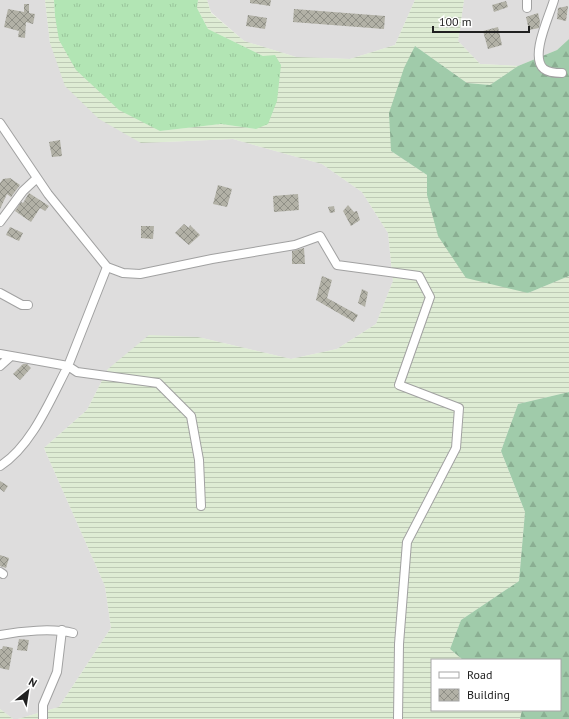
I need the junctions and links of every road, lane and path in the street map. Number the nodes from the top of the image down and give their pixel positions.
1 (554, 0) edge
2 (562, 73) dead end
3 (0, 123) edge
4 (37, 178) junction
5 (0, 222) edge
6 (107, 267) junction
7 (0, 293) edge
8 (28, 305) dead end
9 (0, 354) edge
10 (10, 356) junction
11 (0, 366) edge
12 (68, 366) junction
13 (0, 466) edge
14 (201, 506) dead end
15 (62, 630) junction
16 (73, 633) dead end
17 (0, 635) edge
18 (43, 719) edge
19 (398, 719) edge

1 - 2 street
3 - 4 street
4 - 5 street
4 - 6 street
6 - 12 street
6 - 19 street
7 - 8 street
9 - 10 street
10 - 11 street
10 - 12 street
12 - 13 street
12 - 14 street
15 - 16 street
15 - 17 street
15 - 18 street

